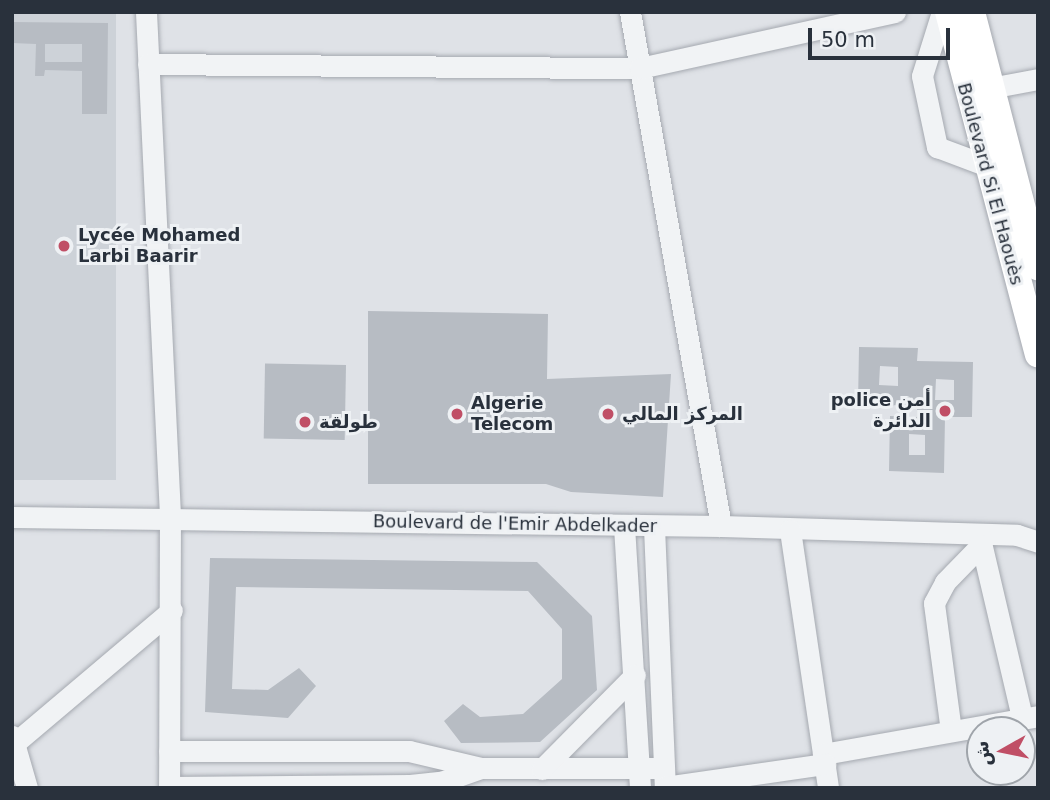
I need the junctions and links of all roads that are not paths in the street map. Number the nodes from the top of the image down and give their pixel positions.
1 (146, 12) edge
2 (630, 12) edge
3 (895, 12) edge
4 (942, 12) edge
5 (948, 12) edge
6 (972, 12) edge
7 (148, 64) junction
8 (640, 68) junction
9 (1038, 79) edge
10 (990, 88) junction
11 (985, 165) junction
12 (1032, 220) edge
13 (1038, 268) edge
14 (1038, 354) edge
15 (170, 516) junction
16 (12, 517) edge
17 (1038, 522) edge
18 (624, 526) junction
19 (721, 526) junction
20 (654, 527) junction
21 (790, 530) junction
22 (1028, 538) edge
23 (980, 540) junction
24 (172, 610) junction
25 (635, 675) junction
26 (1030, 716) edge
27 (966, 728) edge
28 (951, 731) junction
29 (14, 739) edge
30 (169, 751) junction
31 (255, 752) junction
32 (370, 752) junction
33 (824, 759) junction
34 (481, 768) junction
35 (542, 769) junction
36 (612, 779) edge
37 (639, 779) edge
38 (664, 781) edge
39 (169, 787) edge
40 (254, 787) edge
41 (368, 787) edge
42 (27, 788) edge
43 (828, 788) edge

1 - 7 street
2 - 8 street
3 - 8 street
4 - 11 street
5 - 11 main road, Boulevard Si El Haouès
6 - 10 main road, Boulevard Si El Haouès
7 - 8 street
7 - 15 street
8 - 19 street
9 - 10 street
10 - 12 main road, Boulevard Si El Haouès
11 - 14 main road, Boulevard Si El Haouès
12 - 13 main road, Boulevard Si El Haouès
15 - 16 street, Boulevard de l'Emir Abdelkader
15 - 18 street, Boulevard de l'Emir Abdelkader
15 - 24 street
17 - 22 street
18 - 20 street, Boulevard de l'Emir Abdelkader
18 - 25 street
19 - 20 street, Boulevard de l'Emir Abdelkader
19 - 21 street, Boulevard de l'Emir Abdelkader
20 - 38 street
21 - 23 street, Boulevard de l'Emir Abdelkader
21 - 33 street
22 - 23 street, Boulevard de l'Emir Abdelkader
23 - 26 street
23 - 28 street
24 - 29 street
24 - 30 street
25 - 35 street
25 - 37 street
27 - 28 street
28 - 33 street
29 - 42 street
30 - 31 street
30 - 39 street
31 - 32 street
31 - 40 street
32 - 34 street
32 - 41 street
33 - 38 street
33 - 43 street
34 - 35 street
34 - 41 street
35 - 36 street
36 - 37 street
37 - 38 street
39 - 40 street
40 - 41 street

